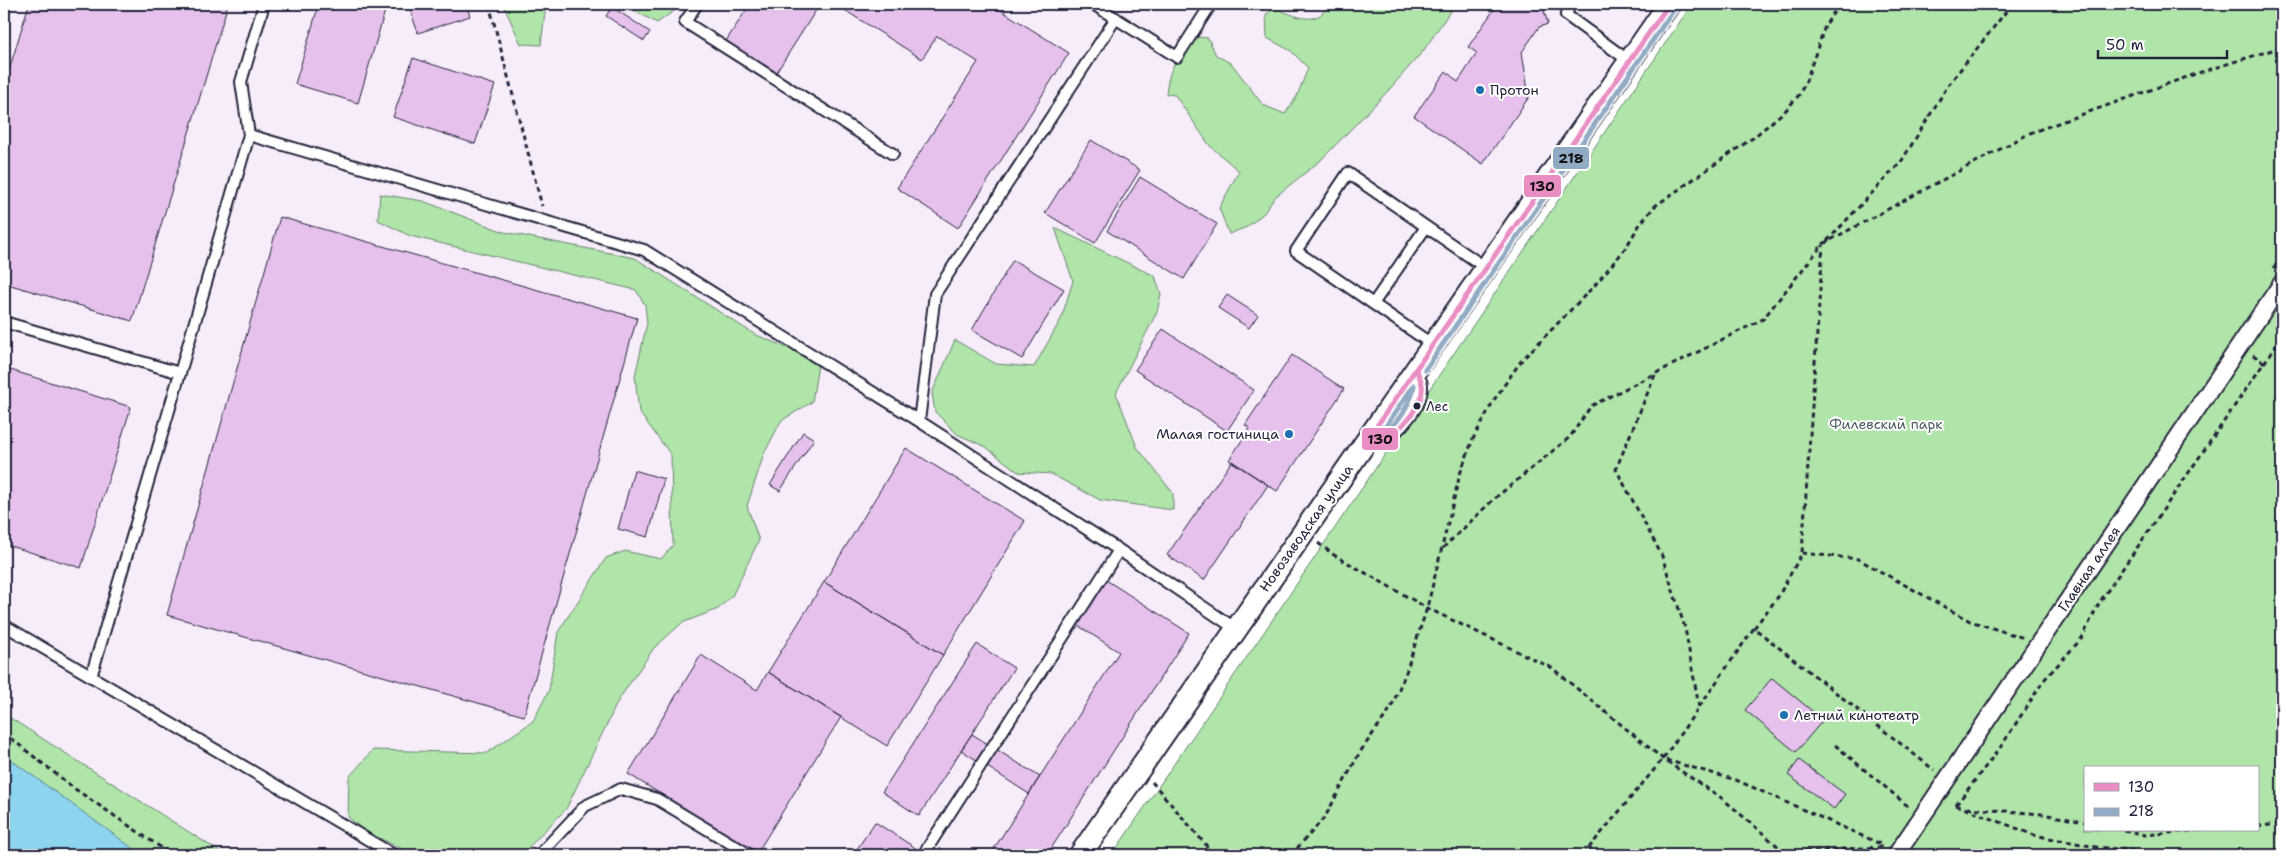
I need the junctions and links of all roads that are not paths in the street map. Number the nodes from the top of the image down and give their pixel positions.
1 (264, 4) edge
2 (697, 4) edge
3 (1093, 4) edge
4 (1210, 4) edge
5 (1570, 4) edge
6 (1669, 4) edge
7 (1116, 18) junction
8 (1629, 61) junction
9 (249, 135) junction
10 (893, 154) dead end
11 (1426, 227) junction
12 (1486, 268) junction
13 (2282, 283) edge
14 (1373, 304) junction
15 (4, 322) edge
16 (1433, 345) junction
17 (180, 373) junction
18 (919, 421) junction
19 (1119, 550) junction
20 (4, 625) edge
21 (1236, 629) junction
22 (91, 677) junction
23 (394, 855) edge
24 (539, 855) edge
25 (750, 855) edge
26 (923, 855) edge
27 (1080, 855) edge
28 (1896, 855) edge

1 - 9 lane
2 - 10 lane
3 - 7 lane
4 - 7 lane
5 - 8 lane
6 - 8 street, Новозаводская улица
7 - 18 lane
8 - 12 street, Новозаводская улица
9 - 17 lane
9 - 18 lane
11 - 12 lane
11 - 14 lane
11 - 14 lane
12 - 16 street, Новозаводская улица
13 - 28 street, Главная аллея
14 - 16 lane
15 - 17 lane
16 - 21 street, Новозаводская улица
17 - 22 lane
18 - 19 lane
19 - 21 lane
19 - 26 lane
20 - 22 lane
21 - 27 street, Новозаводская улица
22 - 23 lane
24 - 25 lane

